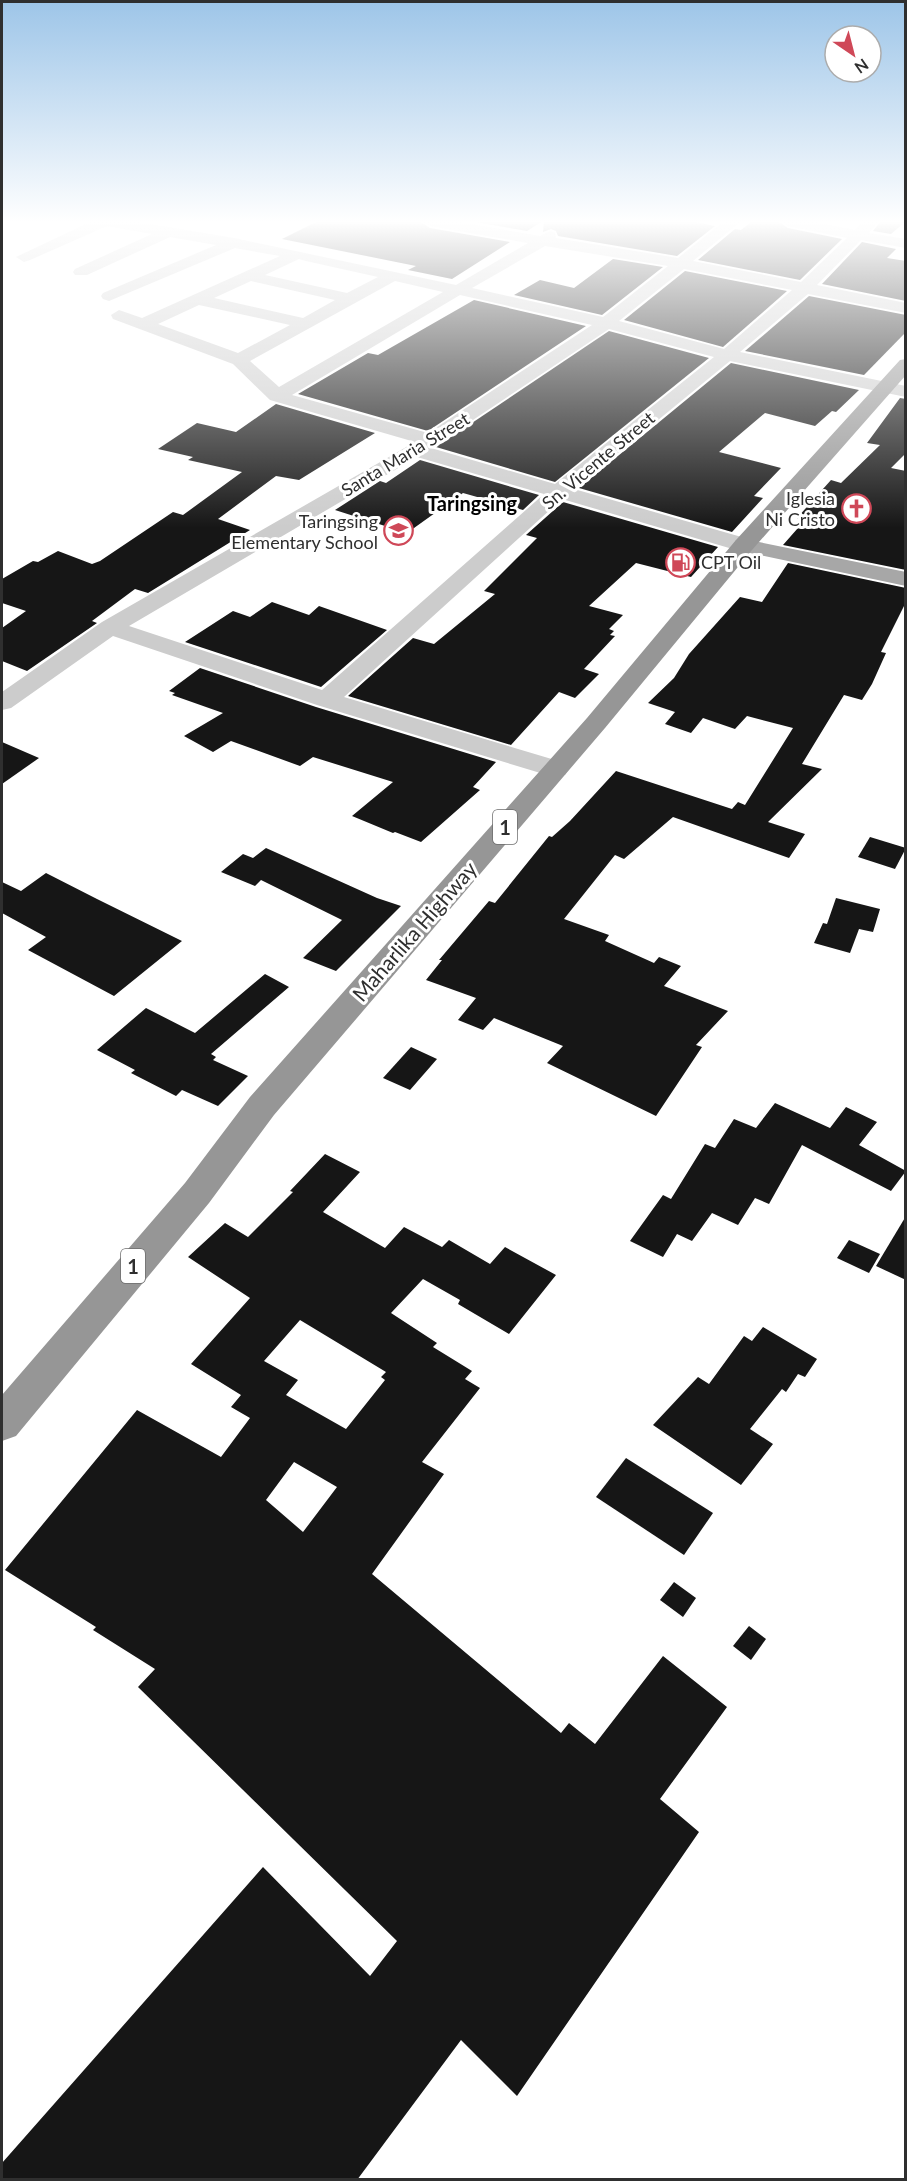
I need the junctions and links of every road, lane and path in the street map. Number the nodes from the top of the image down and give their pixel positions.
1 (143, 324) edge
2 (304, 324) edge
3 (399, 324) edge
4 (605, 324) edge
5 (609, 324) edge
6 (763, 324) edge
7 (727, 355) junction
8 (239, 360) junction
9 (906, 364) edge
10 (884, 387) junction
11 (906, 392) edge
12 (277, 396) junction
13 (423, 445) junction
14 (558, 491) junction
15 (744, 545) junction
16 (906, 579) edge
17 (110, 627) junction
18 (326, 700) junction
19 (2, 703) edge
20 (556, 769) junction
21 (2, 1423) edge

1 - 8 street
2 - 8 street
3 - 12 street
4 - 13 street, Santa Maria Street
5 - 7 street
6 - 7 street, Sn. Vicente Street
7 - 10 street
7 - 14 street, Sn. Vicente Street
8 - 12 street
9 - 10 highway, Maharlika Highway / 1
10 - 11 street
10 - 15 highway, Maharlika Highway / 1
12 - 13 street
13 - 14 street
13 - 17 street, Santa Maria Street
14 - 15 street
14 - 18 street, Sn. Vicente Street
15 - 16 main road
15 - 20 highway, Maharlika Highway / 1
17 - 18 street
17 - 19 street, Santa Maria Street
18 - 20 street
20 - 21 highway, Maharlika Highway / 1

